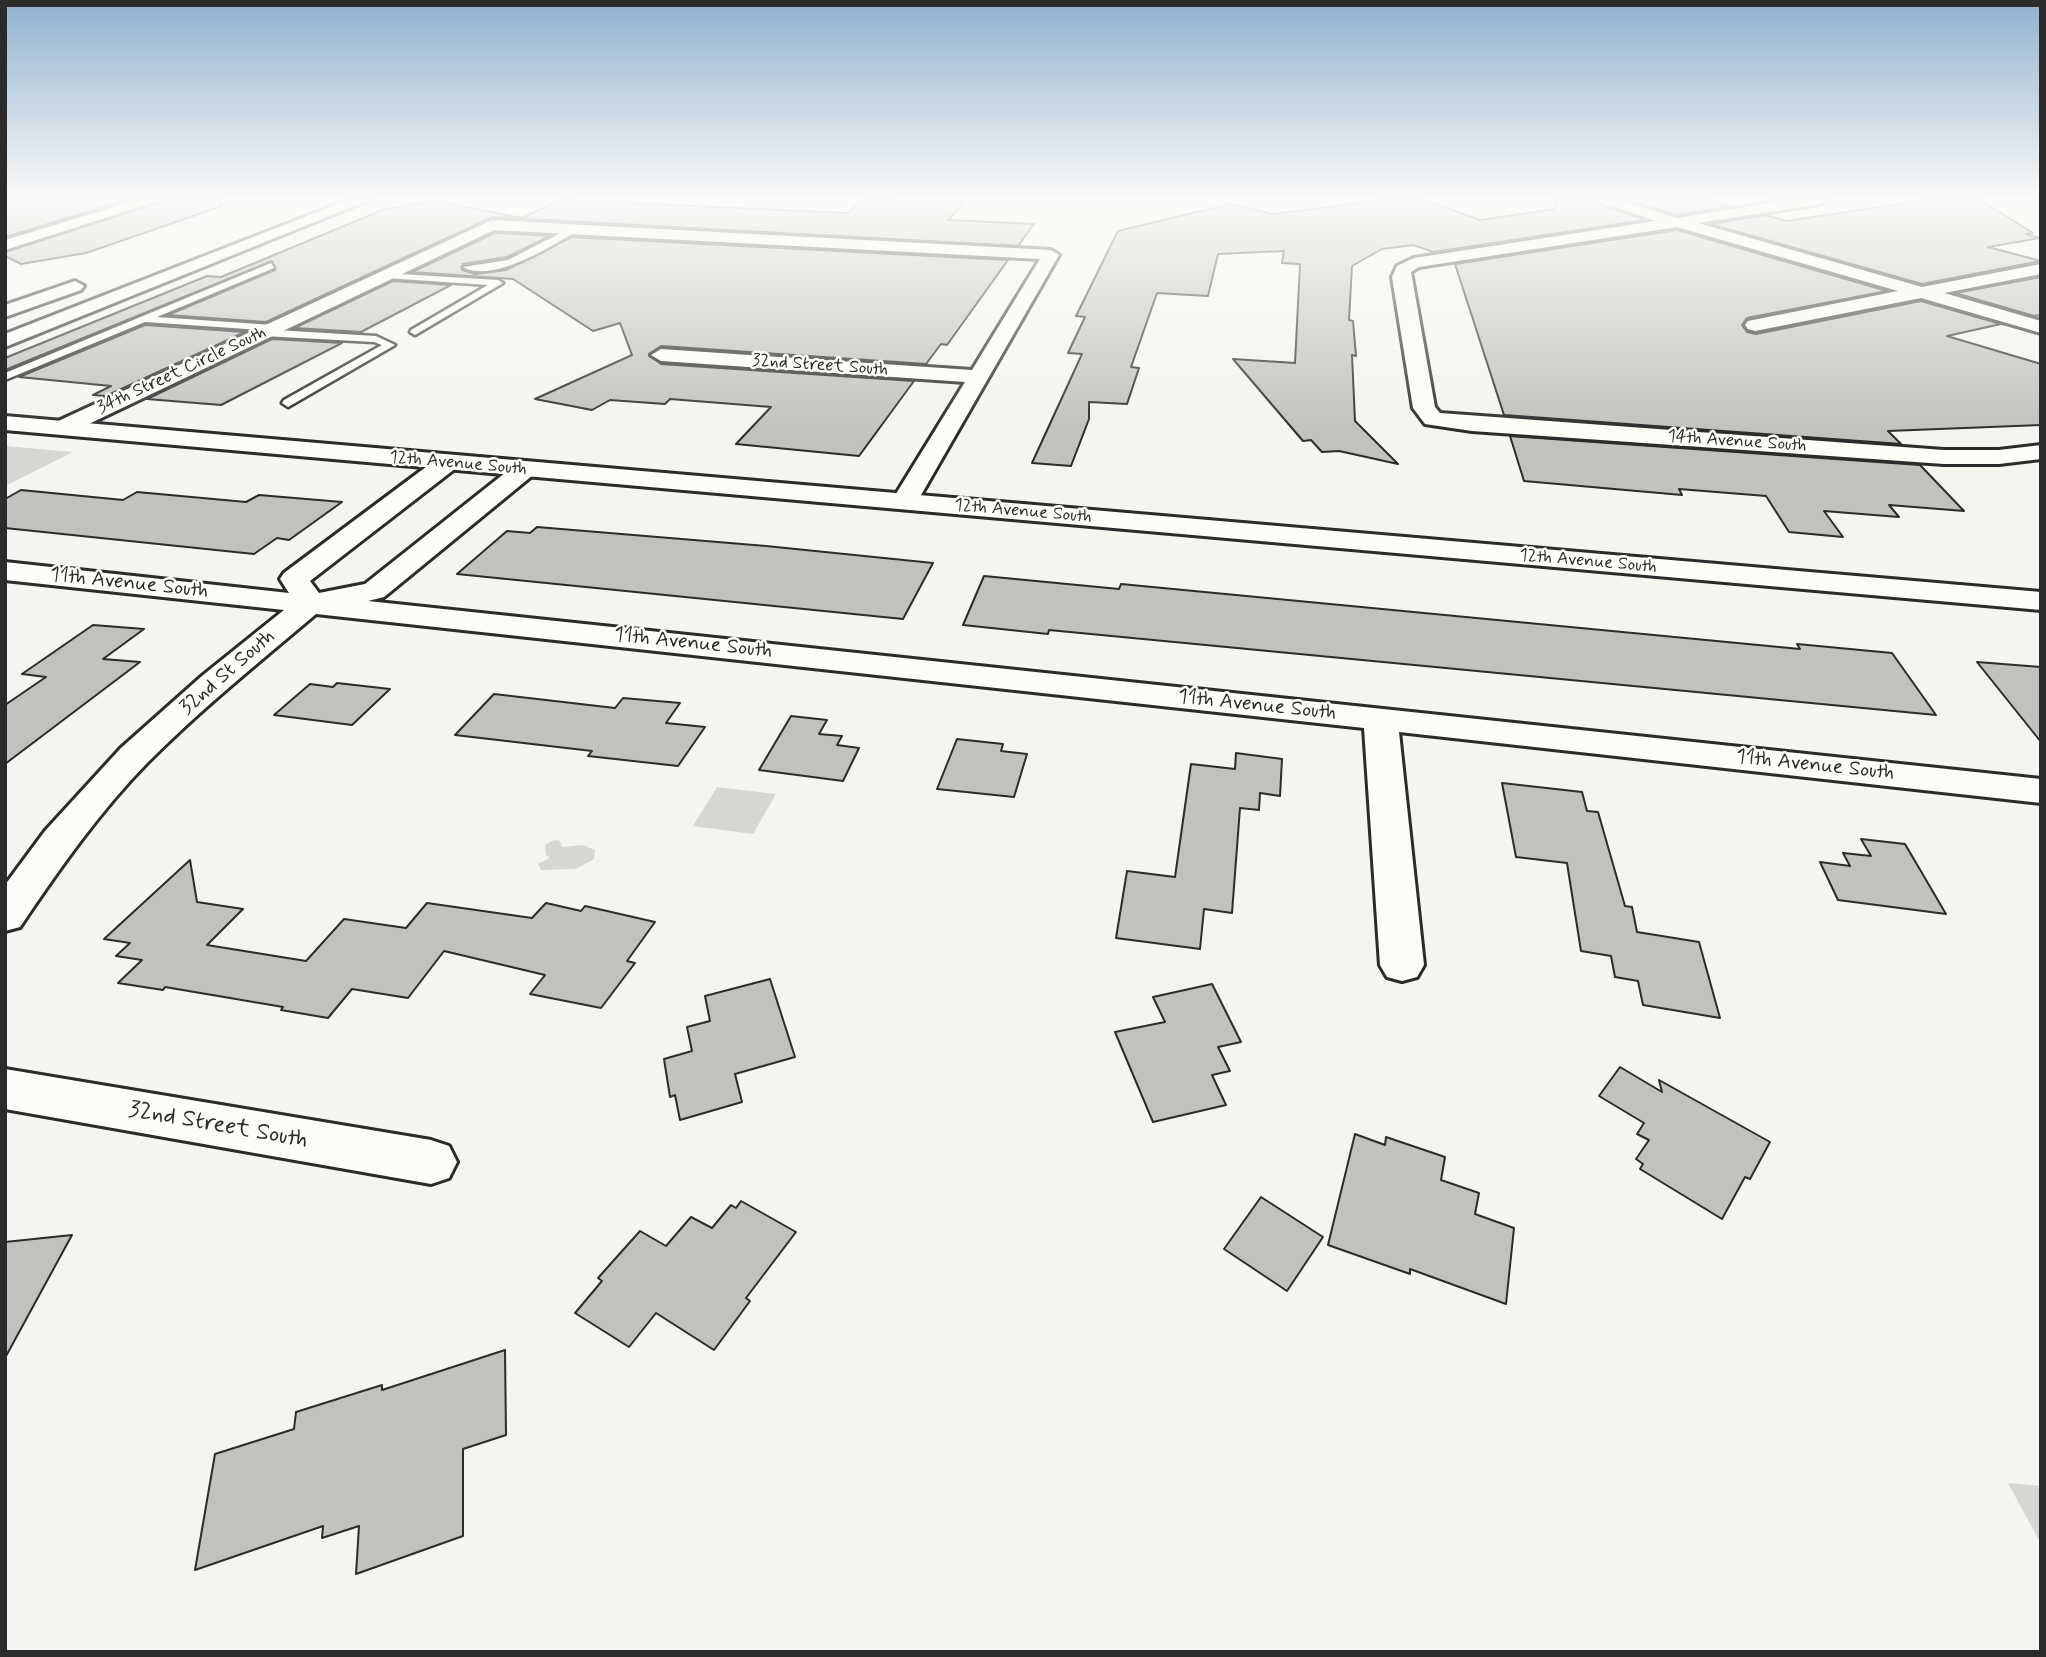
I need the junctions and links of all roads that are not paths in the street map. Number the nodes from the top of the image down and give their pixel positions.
1 (167, 277) edge
2 (244, 277) edge
3 (381, 277) edge
4 (419, 277) edge
5 (1038, 277) edge
6 (1401, 277) edge
7 (1870, 277) edge
8 (1998, 277) edge
9 (90, 281) dead end
10 (1922, 292) junction
11 (5, 311) edge
12 (143, 320) junction
13 (1755, 325) dead end
14 (2041, 327) edge
15 (268, 330) junction
16 (415, 332) dead end
17 (5, 341) edge
18 (661, 355) dead end
19 (5, 377) edge
20 (979, 377) junction
21 (288, 403) dead end
22 (5, 423) edge
23 (62, 428) junction
24 (2041, 452) edge
25 (447, 463) junction
26 (524, 470) junction
27 (904, 502) junction
28 (5, 571) edge
29 (2041, 601) edge
30 (311, 603) junction
31 (1380, 719) junction
32 (2041, 791) edge
33 (5, 916) edge
34 (1402, 965) dead end
35 (5, 1089) edge
36 (432, 1162) dead end

1 - 17 street
2 - 12 lane
3 - 15 street, 34th Street Circle South
4 - 16 lane
5 - 20 street
6 - 24 street, 14th Avenue South
7 - 10 street
8 - 10 street
9 - 11 street
10 - 13 street
10 - 14 street
12 - 15 lane
12 - 19 lane
15 - 21 lane
15 - 23 street, 34th Street Circle South
18 - 20 street, 32nd Street South
20 - 27 street
22 - 23 street, 12th Avenue South
23 - 25 street, 12th Avenue South
25 - 26 street, 12th Avenue South
25 - 30 street
26 - 27 street, 12th Avenue South
26 - 30 street
27 - 29 street, 12th Avenue South
28 - 30 street, 11th Avenue South
30 - 31 street, 11th Avenue South
30 - 33 street, 32nd St South
31 - 32 street, 11th Avenue South
31 - 34 street
35 - 36 street, 32nd Street South

